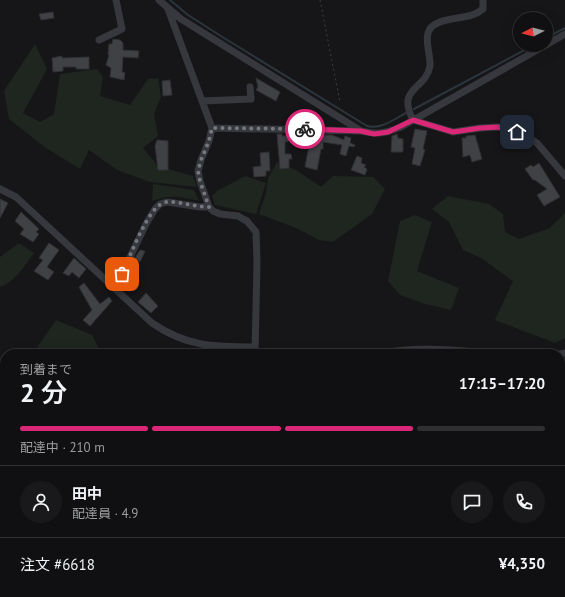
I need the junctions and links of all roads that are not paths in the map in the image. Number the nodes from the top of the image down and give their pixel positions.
1 (116, 0) edge
2 (159, 0) edge
3 (483, 0) edge
4 (167, 7) junction
5 (565, 34) edge
6 (99, 40) dead end
7 (553, 41) edge
8 (534, 52) edge
9 (250, 87) dead end
10 (202, 101) junction
11 (413, 120) junction
12 (212, 128) junction
13 (361, 131) junction
14 (565, 176) edge
15 (0, 189) edge
16 (209, 207) junction
17 (115, 288) junction
18 (244, 349) edge
19 (255, 349) edge
20 (413, 349) edge
21 (444, 349) edge

1 - 6 street
2 - 4 street
3 - 11 street
4 - 10 street
4 - 13 street
5 - 7 street
8 - 11 street
9 - 10 street
10 - 12 street
11 - 13 street
11 - 14 street
12 - 13 street
12 - 16 street
15 - 17 street
16 - 17 street
16 - 19 street
17 - 18 street
20 - 21 street

